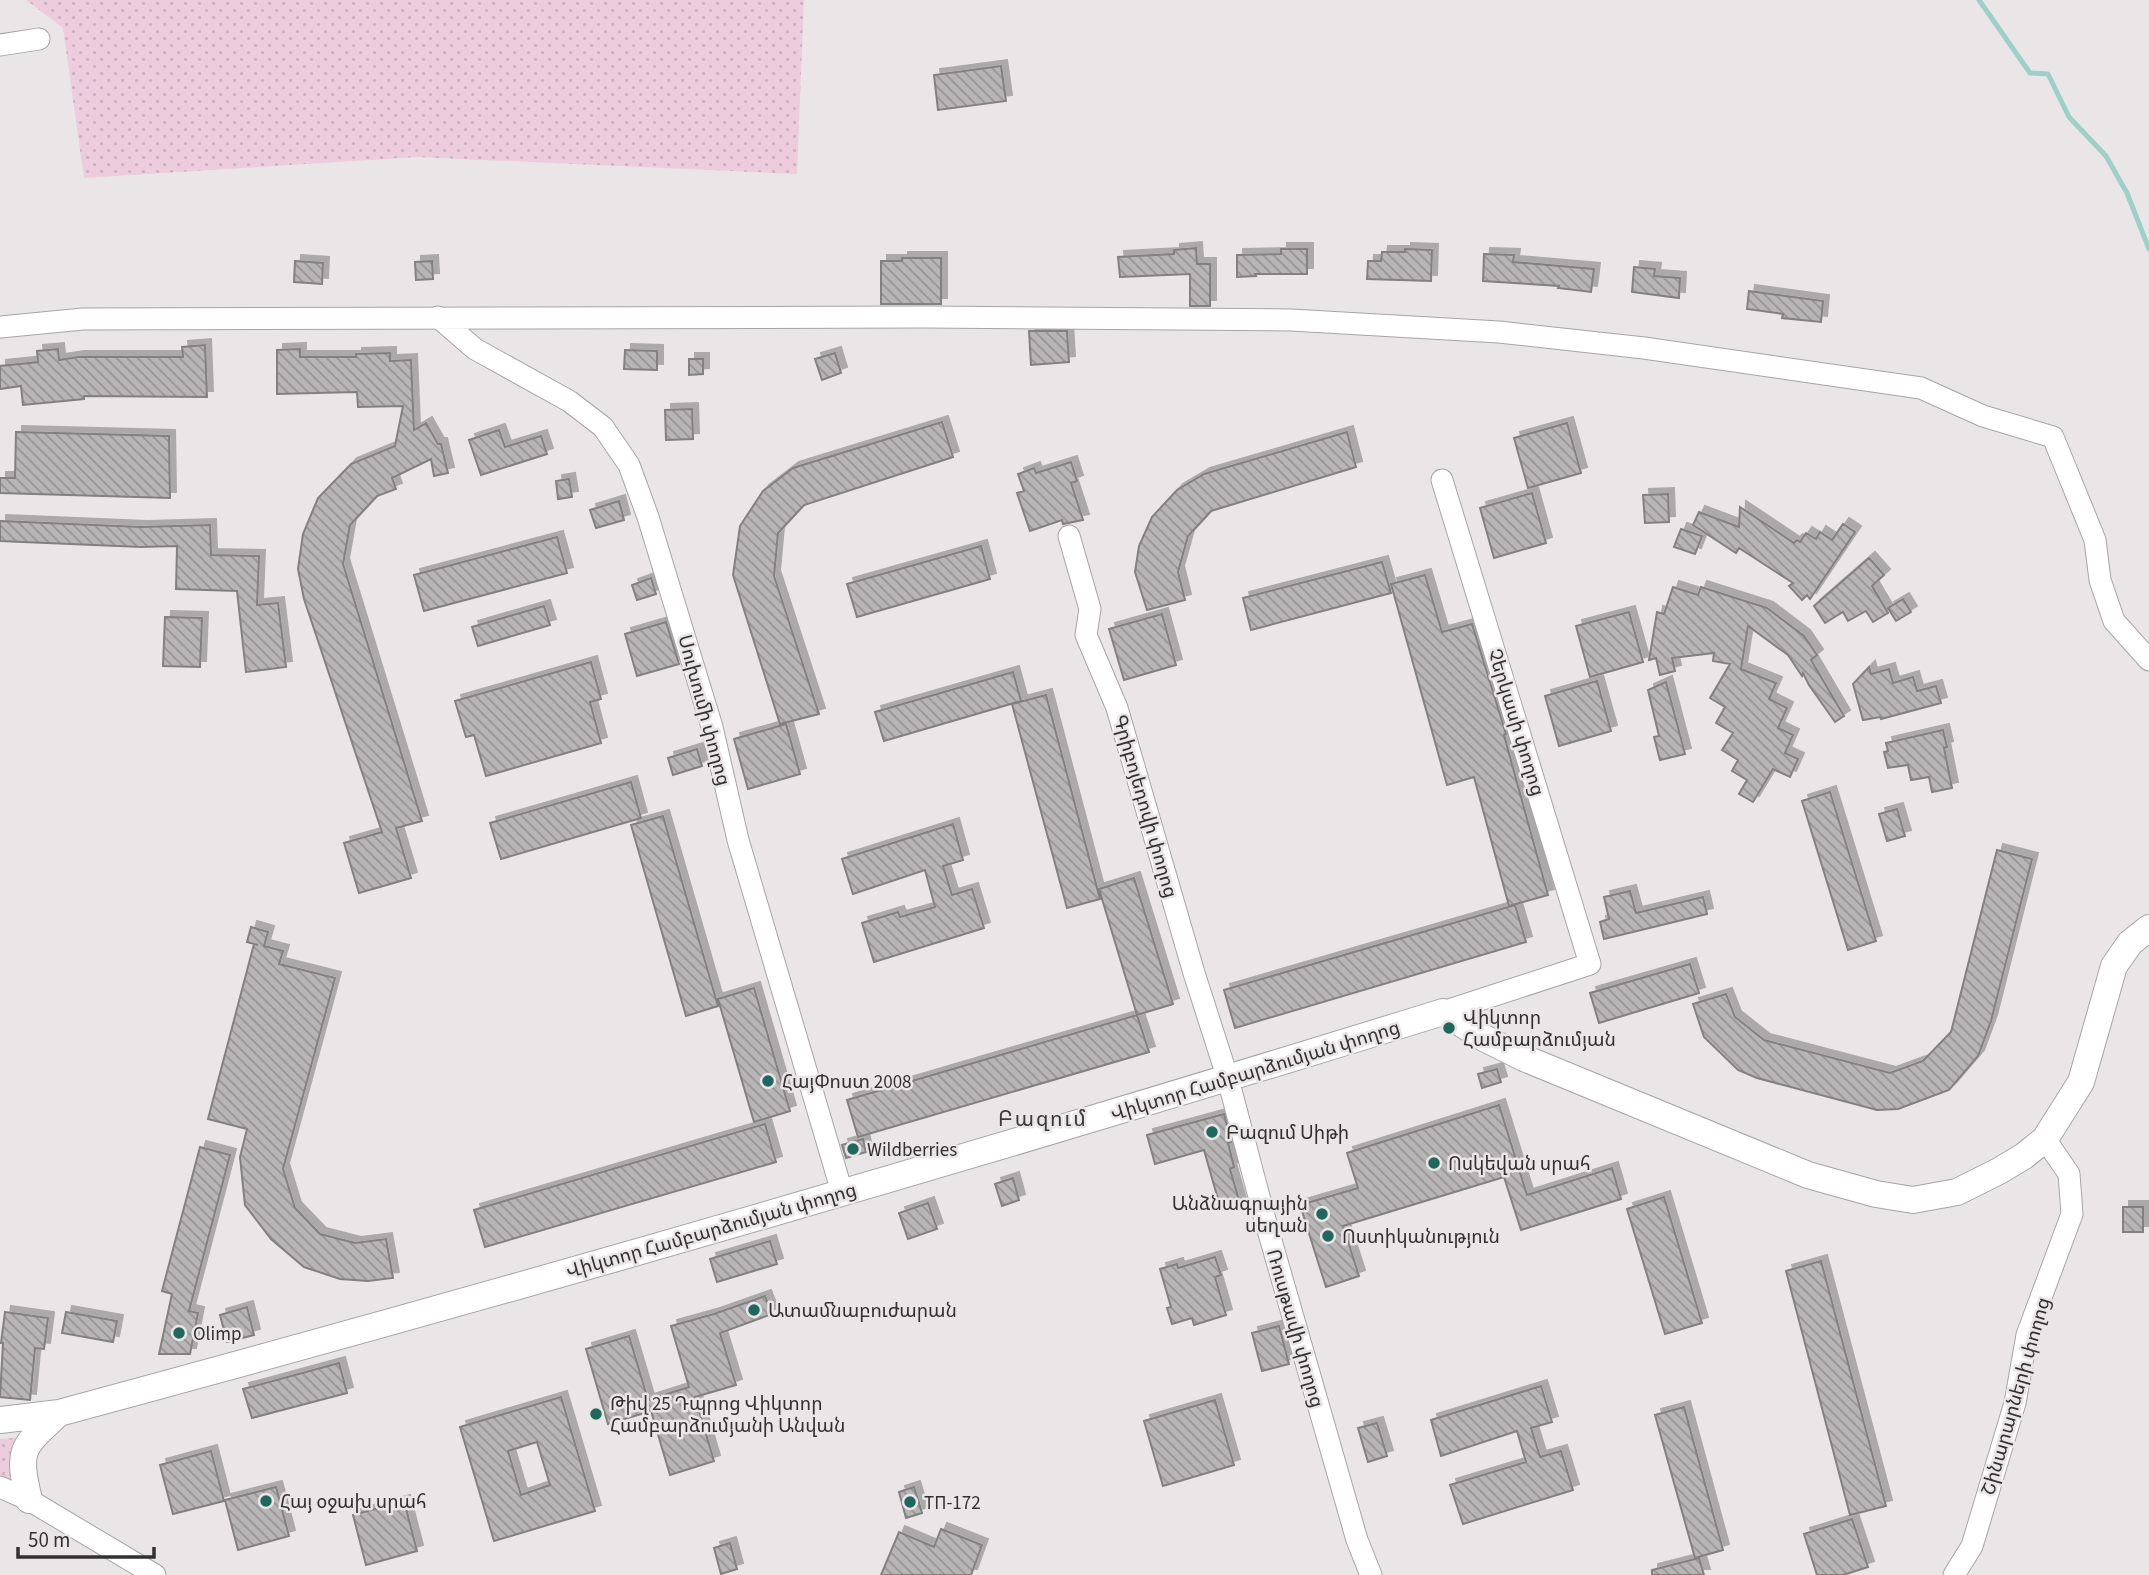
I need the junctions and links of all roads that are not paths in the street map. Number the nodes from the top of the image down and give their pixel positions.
1 (39, 39) dead end
2 (0, 45) edge
3 (438, 317) junction
4 (0, 327) edge
5 (1443, 480) dead end
6 (1069, 536) dead end
7 (2149, 660) edge
8 (2149, 928) edge
9 (1443, 1013) junction
10 (1228, 1079) junction
11 (2045, 1139) junction
12 (842, 1192) junction
13 (59, 1413) junction
14 (0, 1420) edge
15 (0, 1487) edge
16 (29, 1500) junction
17 (155, 1575) edge
18 (1371, 1575) edge
19 (1954, 1575) edge

1 - 2 street
3 - 4 street
3 - 7 street
3 - 12 street, Սուխումի փողոց
5 - 9 street, Չերկասի փողոց
6 - 10 street, Գրիբոյեդովի փողոց
8 - 11 street
9 - 10 street, Վիկտոր Համբարձումյան փողոց
9 - 11 street
10 - 12 street, Վիկտոր Համբարձումյան փողոց
10 - 18 street, Ռուսթավի փողոց
11 - 19 street, Շինարարների փողոց
12 - 13 street, Վիկտոր Համբարձումյան փողոց
13 - 14 street, Վիկտոր Համբարձումյան փողոց
13 - 16 street
15 - 16 street
16 - 17 street

